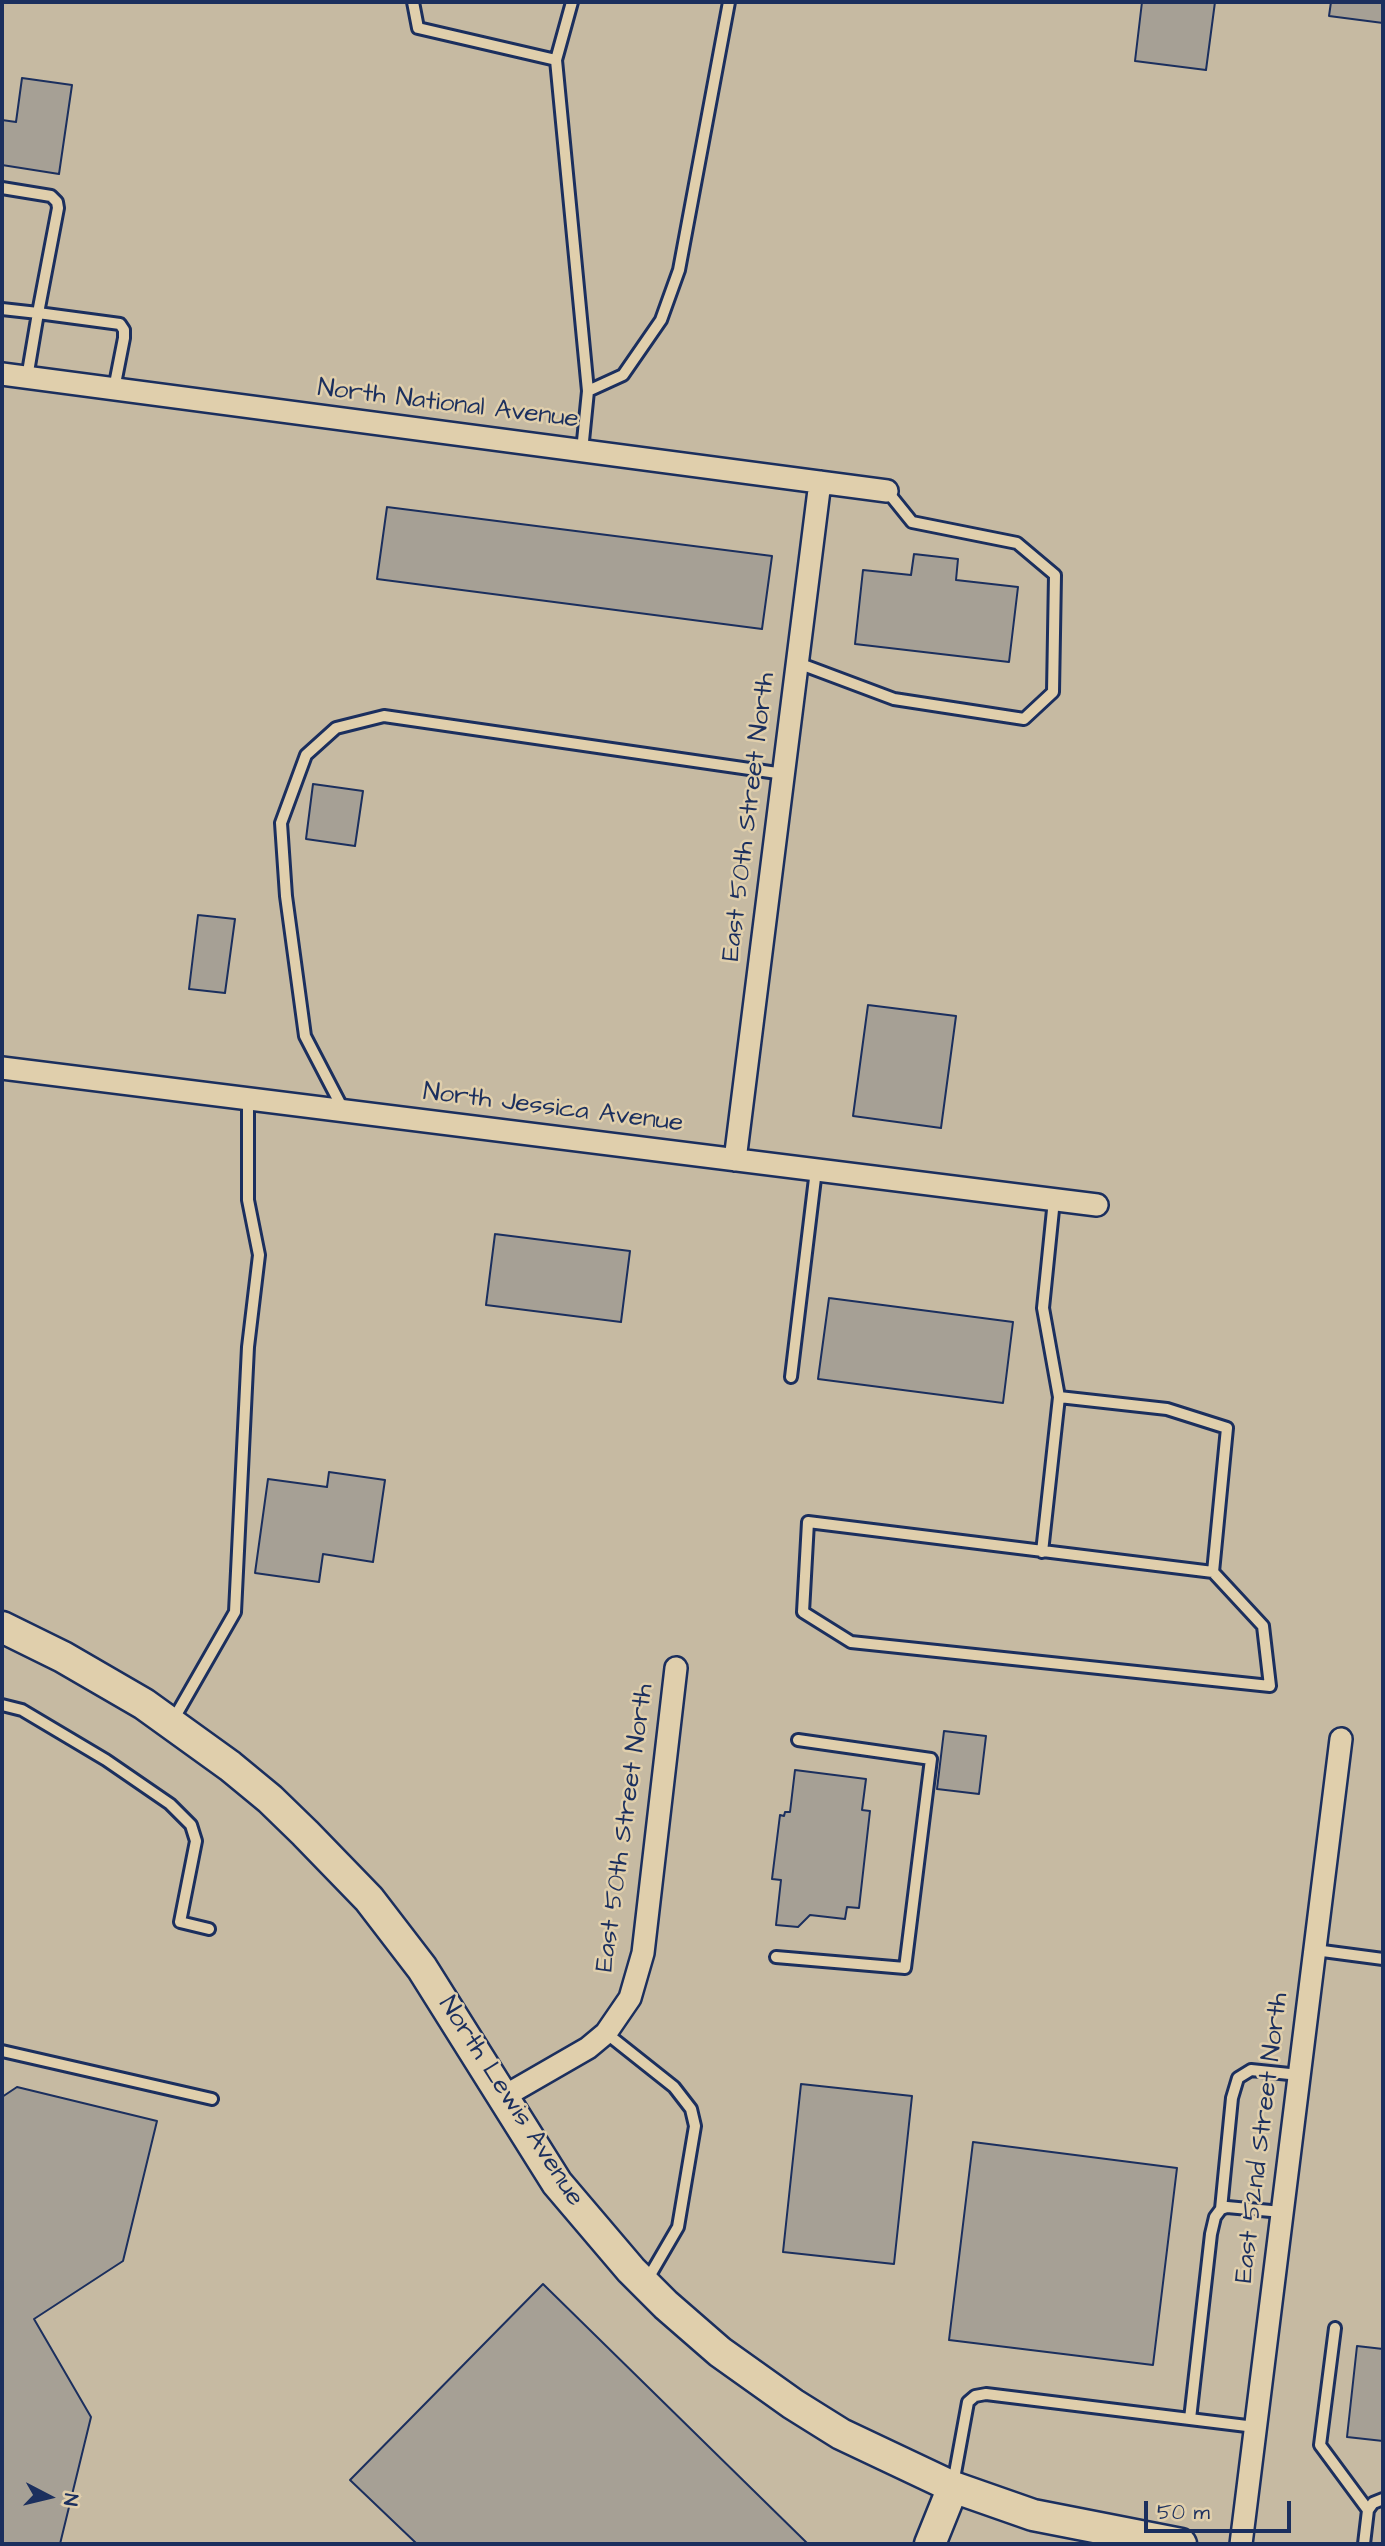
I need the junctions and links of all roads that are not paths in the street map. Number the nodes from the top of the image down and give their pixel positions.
1 (413, 2) edge
2 (572, 2) edge
3 (729, 2) edge
4 (556, 60) junction
5 (2, 188) edge
6 (2, 309) edge
7 (38, 313) junction
8 (2, 374) edge
9 (27, 378) junction
10 (114, 389) junction
11 (588, 391) junction
12 (582, 451) junction
13 (820, 482) junction
14 (887, 491) joint
15 (797, 663) junction
16 (784, 774) junction
17 (2, 1068) edge
18 (248, 1099) junction
19 (345, 1111) junction
20 (735, 1160) junction
21 (816, 1170) junction
22 (1055, 1200) junction
23 (1097, 1205) dead end
24 (791, 1377) dead end
25 (1059, 1397) junction
26 (1042, 1552) junction
27 (1213, 1572) junction
28 (2, 1627) edge
29 (676, 1668) dead end
30 (2, 1705) edge
31 (171, 1723) junction
32 (1341, 1739) dead end
33 (798, 1740) dead end
34 (209, 1929) dead end
35 (1315, 1950) junction
36 (776, 1957) dead end
37 (1383, 1958) edge
38 (606, 2033) junction
39 (2, 2051) edge
40 (1299, 2075) junction
41 (503, 2097) junction
42 (212, 2099) dead end
43 (1221, 2209) junction
44 (1282, 2212) junction
45 (645, 2284) junction
46 (1335, 2328) dead end
47 (1190, 2419) junction
48 (1255, 2427) junction
49 (953, 2487) junction
50 (1383, 2499) edge
51 (1368, 2510) junction
52 (930, 2544) edge
53 (1181, 2544) edge
54 (1241, 2544) edge
55 (1364, 2544) edge

1 - 4 lane
2 - 4 lane
3 - 11 lane
4 - 11 lane
5 - 7 lane
6 - 7 lane
7 - 9 lane
7 - 10 lane
8 - 9 street, North National Avenue
9 - 10 street, North National Avenue
10 - 12 street, North National Avenue
11 - 12 lane
12 - 13 street, North National Avenue
13 - 14 street, North National Avenue
13 - 15 street, East 50th Street North
14 - 15 lane
15 - 16 street, East 50th Street North
16 - 19 lane
16 - 20 street, East 50th Street North
17 - 18 street, North Jessica Avenue
18 - 19 street, North Jessica Avenue
18 - 31 lane
19 - 20 street, North Jessica Avenue
20 - 21 street, North Jessica Avenue
21 - 22 street, North Jessica Avenue
21 - 24 lane
22 - 23 street, North Jessica Avenue
22 - 25 lane
25 - 26 lane
25 - 27 lane
26 - 27 lane
26 - 27 lane
28 - 31 street, North Lewis Avenue
29 - 38 street, East 50th Street North
30 - 34 lane
31 - 41 street, North Lewis Avenue
32 - 35 street, East 52nd Street North
33 - 36 lane
35 - 37 lane
35 - 40 street, East 52nd Street North
38 - 41 street, East 50th Street North
38 - 45 lane
39 - 42 lane
40 - 43 lane
40 - 44 street, East 52nd Street North
41 - 45 street, North Lewis Avenue
43 - 44 lane
43 - 47 lane
44 - 48 street, East 52nd Street North
45 - 49 street, North Lewis Avenue
46 - 51 lane
47 - 48 lane
47 - 49 lane
48 - 54 street, East 52nd Street North
49 - 52 street
49 - 53 street, North Lewis Avenue
50 - 51 lane
51 - 55 lane

